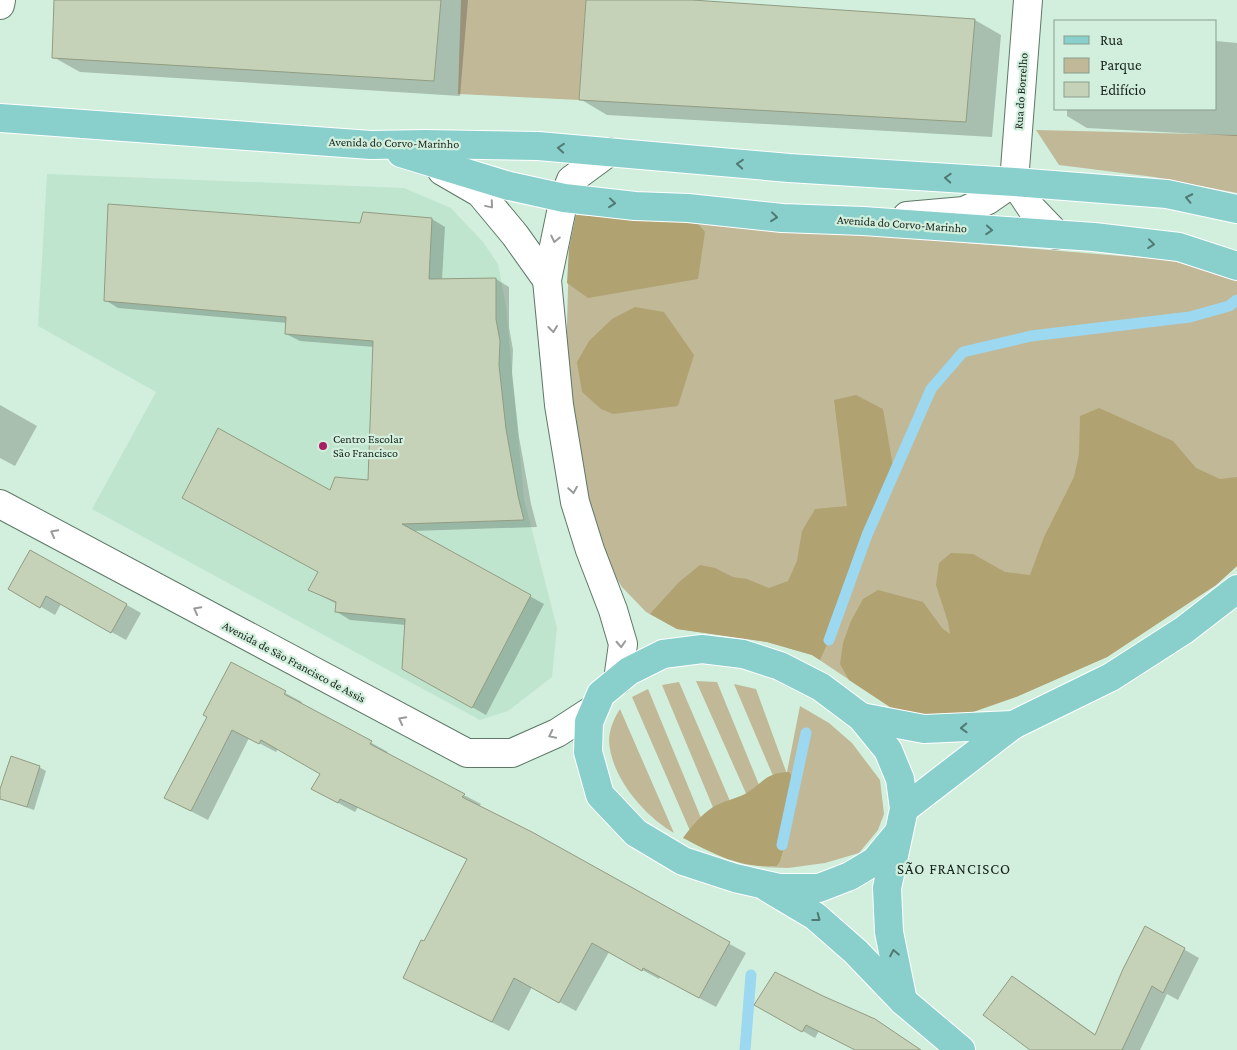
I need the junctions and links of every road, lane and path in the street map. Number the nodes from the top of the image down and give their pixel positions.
1 (0, 0) edge
2 (1028, 0) edge
3 (0, 5) edge
4 (0, 118) edge
5 (370, 145) junction
6 (609, 152) junction
7 (421, 159) junction
8 (1014, 182) junction
9 (564, 198) junction
10 (1237, 209) edge
11 (863, 221) junction
12 (1058, 235) junction
13 (1237, 266) edge
14 (547, 280) junction
15 (0, 504) edge
16 (1237, 589) edge
17 (618, 680) junction
18 (594, 710) junction
19 (861, 718) junction
20 (1013, 725) junction
21 (901, 820) junction
22 (760, 883) junction
23 (903, 1001) junction
24 (961, 1050) edge

1 - 3 street
2 - 8 street, Rua do Borrelho
4 - 5 main road, Avenida do Corvo-Marinho
6 -> 5 main road, Avenida do Corvo-Marinho
5 - 7 main road, Avenida do Corvo-Marinho
8 -> 6 main road, Avenida do Corvo-Marinho
6 - 9 street
7 - 9 main road, Avenida do Corvo-Marinho
7 -> 14 street
10 -> 8 main road, Avenida do Corvo-Marinho
8 - 11 street
8 - 12 street
9 -> 11 main road, Avenida do Corvo-Marinho
9 -> 14 street
11 -> 12 main road, Avenida do Corvo-Marinho
12 -> 13 main road, Avenida do Corvo-Marinho
14 -> 17 street
18 -> 15 street, Avenida de São Francisco de Assis
16 - 20 main road
17 - 18 main road, Avenida de São Francisco de Assis
17 - 19 main road, Avenida de São Francisco de Assis
18 - 22 main road, Avenida de São Francisco de Assis
20 -> 19 main road
19 - 21 main road, Avenida de São Francisco de Assis
20 - 21 main road
21 - 22 main road, Avenida de São Francisco de Assis
23 -> 21 main road, Avenida de São Francisco de Assis
22 -> 23 main road, Avenida de São Francisco de Assis
23 - 24 main road, Avenida de São Francisco de Assis

